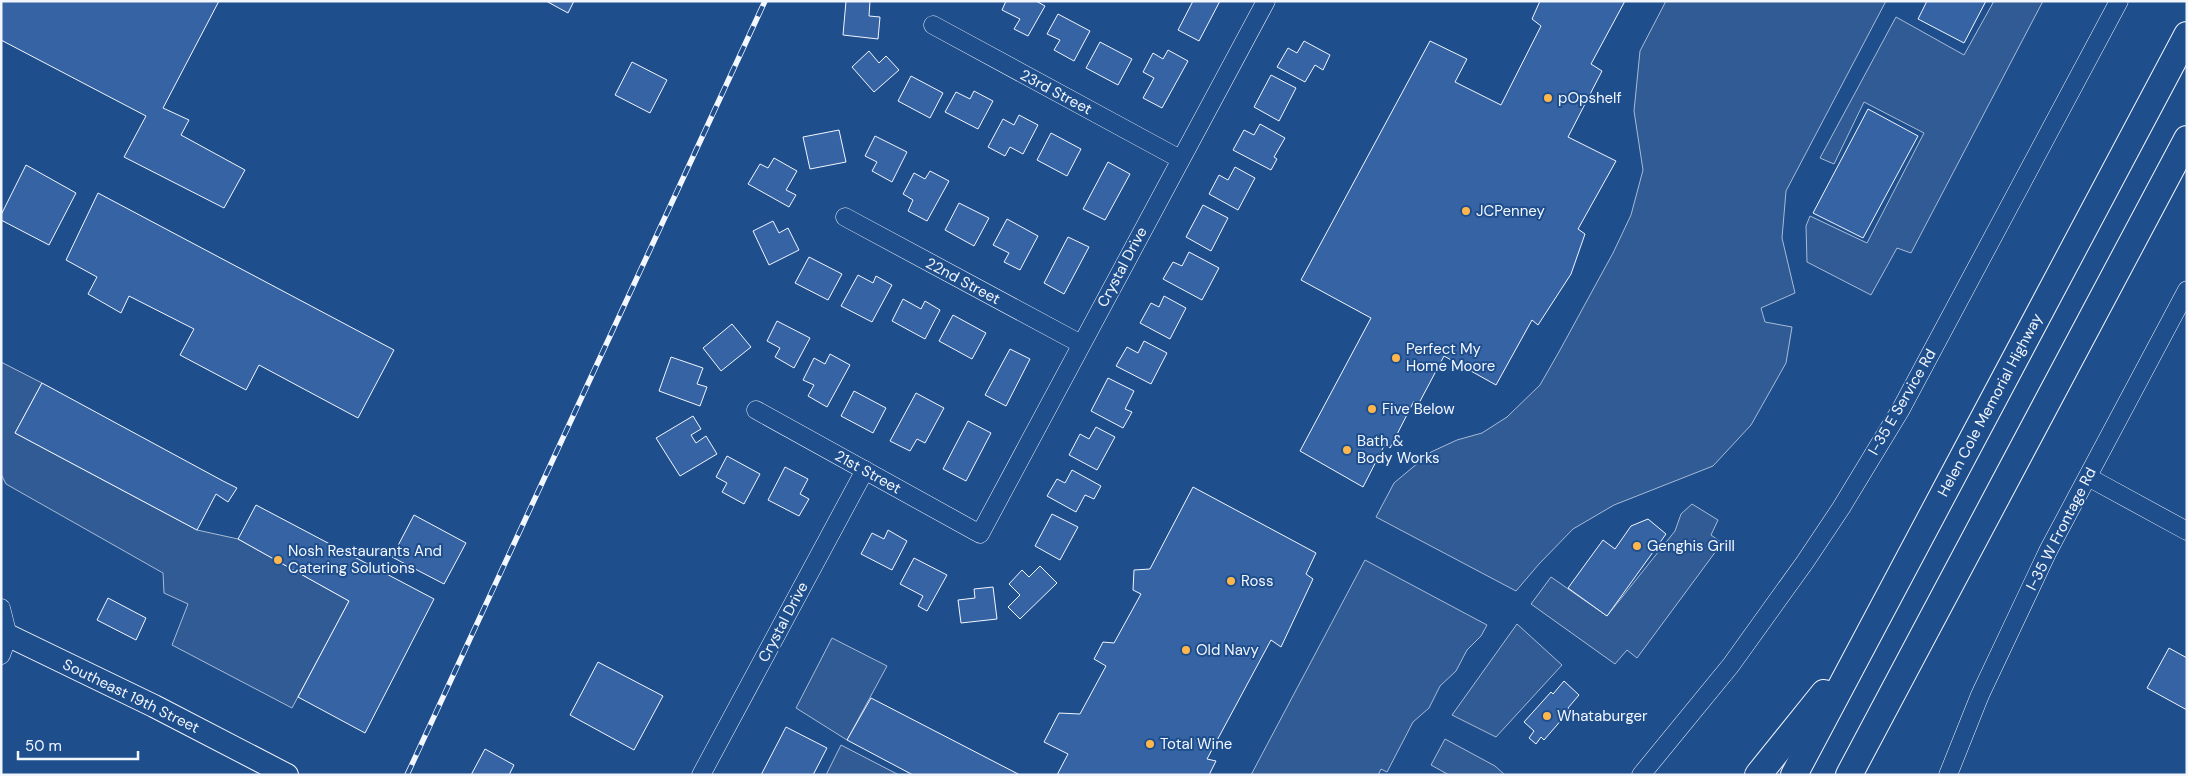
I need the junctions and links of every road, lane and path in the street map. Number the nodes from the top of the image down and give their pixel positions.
1 (1266, 1) edge
2 (2119, 1) edge
3 (933, 25) dead end
4 (2187, 35) edge
5 (2187, 139) edge
6 (1180, 159) junction
7 (845, 217) dead end
8 (2187, 290) edge
9 (1081, 344) junction
10 (756, 410) dead end
11 (866, 470) junction
12 (2088, 476) junction
13 (2187, 531) edge
14 (980, 534) joint
15 (1, 608) edge
16 (3, 641) edge
17 (1863, 644) junction
18 (1906, 666) junction
19 (287, 775) edge
20 (701, 775) edge
21 (1641, 775) edge
22 (1758, 775) edge
23 (1794, 775) edge
24 (1849, 775) edge
25 (1869, 775) edge
26 (1948, 775) edge

1 - 6 street, Crystal Drive
2 - 21 street, I-35 E Service Rd
3 - 6 street, 23rd Street
4 - 17 highway, Helen Cole Memorial Highway
5 - 18 highway
6 - 9 street, Crystal Drive
7 - 9 street, 22nd Street
8 - 12 street, I-35 W Frontage Rd
9 - 14 street, Crystal Drive
10 - 11 street, 21st Street
11 - 14 street, 21st Street
11 - 20 street, Crystal Drive
12 - 13 street
12 - 26 street, I-35 W Frontage Rd
15 - 16 street
16 - 19 main road, Southeast 19th Street
17 - 22 highway
17 - 23 highway, Helen Cole Memorial Highway
18 - 24 highway
18 - 25 highway

